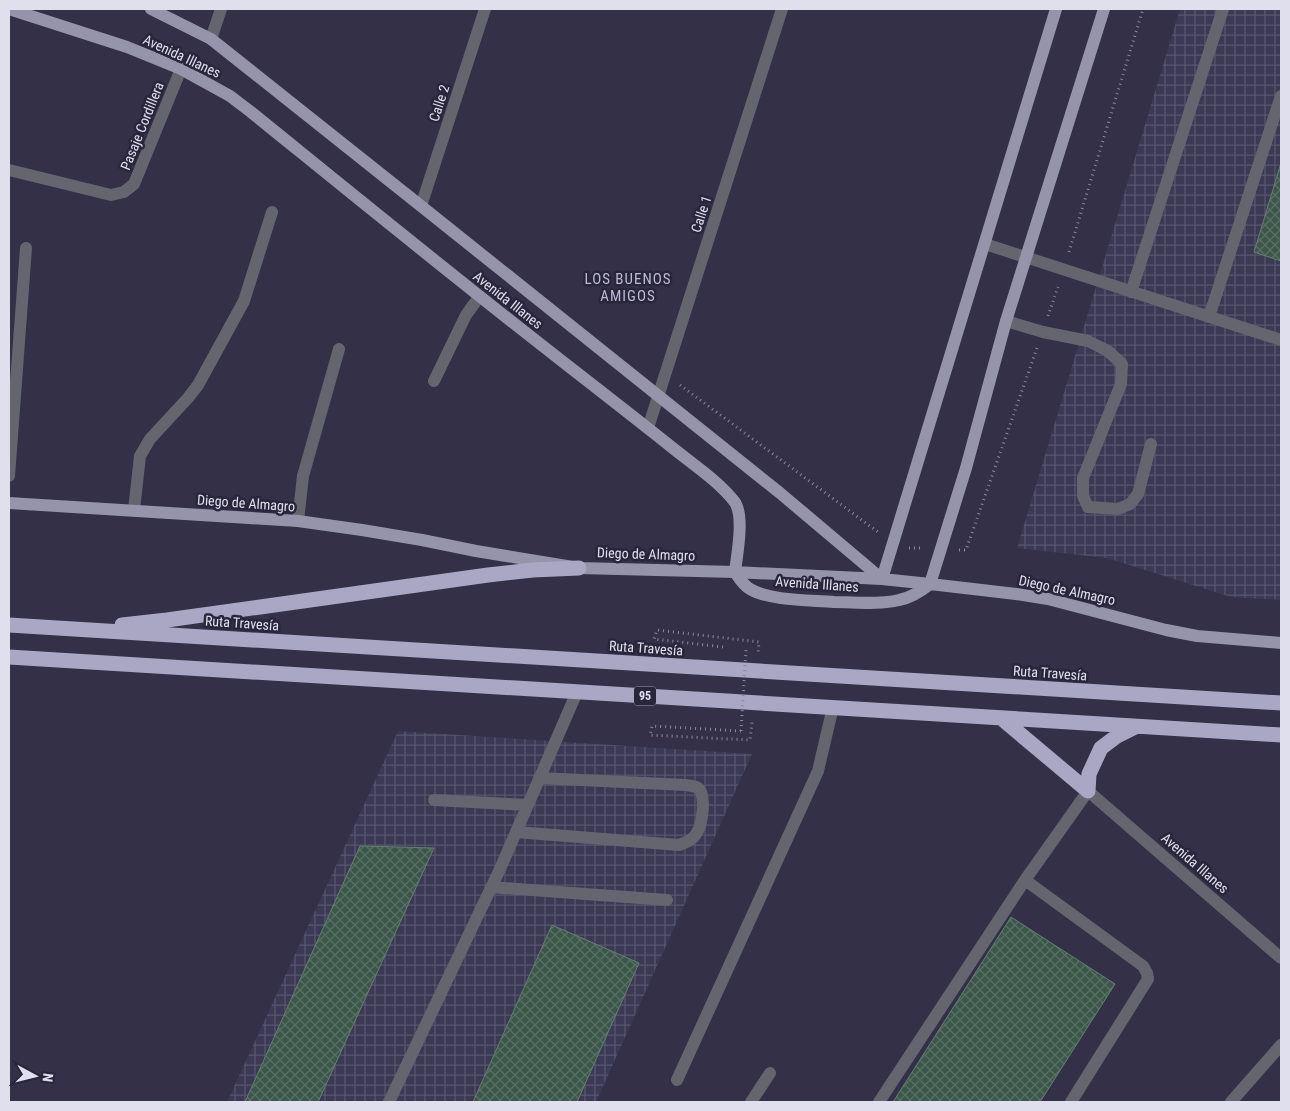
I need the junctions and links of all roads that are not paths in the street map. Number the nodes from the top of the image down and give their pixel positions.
1 (9, 9) edge
2 (151, 9) edge
3 (221, 9) edge
4 (485, 9) edge
5 (782, 9) edge
6 (1056, 9) edge
7 (1104, 9) edge
8 (1223, 9) edge
9 (211, 39) junction
10 (181, 69) junction
11 (1281, 96) edge
12 (9, 170) edge
13 (421, 206) junction
14 (272, 212) dead end
15 (985, 244) junction
16 (26, 248) dead end
17 (1026, 257) junction
18 (1131, 292) junction
19 (479, 297) junction
20 (1209, 317) junction
21 (1006, 322) junction
22 (1281, 340) edge
23 (340, 349) dead end
24 (434, 381) dead end
25 (658, 396) junction
26 (648, 428) junction
27 (1151, 444) dead end
28 (9, 476) edge
29 (9, 503) edge
30 (134, 510) junction
31 (298, 521) junction
32 (579, 568) junction
33 (735, 572) junction
34 (882, 579) junction
35 (930, 584) junction
36 (9, 625) edge
37 (74, 629) junction
38 (1281, 643) edge
39 (9, 657) edge
40 (577, 692) junction
41 (1281, 703) edge
42 (833, 708) junction
43 (1002, 718) junction
44 (1136, 726) junction
45 (1281, 735) edge
46 (539, 778) junction
47 (1088, 791) junction
48 (434, 800) dead end
49 (528, 804) junction
50 (516, 832) junction
51 (1025, 880) junction
52 (491, 887) junction
53 (668, 900) dead end
54 (1281, 958) edge
55 (1281, 1045) edge
56 (770, 1073) dead end
57 (677, 1080) dead end
58 (389, 1102) edge
59 (751, 1102) edge
60 (879, 1102) edge
61 (1072, 1102) edge
62 (1231, 1102) edge

1 - 10 main road, Avenida Illanes
2 - 9 main road, Avenida Illanes
3 - 9 street
4 - 13 street, Calle 2
5 - 25 street, Calle 1
6 - 15 main road
7 - 17 main road
8 - 18 street
9 - 13 main road, Avenida Illanes
10 - 12 street, Pasaje Cordillera
10 - 19 main road, Avenida Illanes
11 - 20 street
13 - 25 main road, Avenida Illanes
14 - 30 street
15 - 17 street
15 - 34 main road
16 - 28 street
17 - 18 street
17 - 21 main road
18 - 20 street
19 - 24 street
19 - 26 main road, Avenida Illanes
20 - 22 street
21 - 27 street
21 - 35 main road
23 - 31 street
25 - 26 street, Calle 1
25 - 34 main road, Avenida Illanes
26 - 33 main road, Avenida Illanes
29 - 30 main road, Diego de Almagro
30 - 31 main road, Diego de Almagro
31 - 32 main road, Diego de Almagro
32 - 33 main road, Diego de Almagro
32 - 37 highway
33 - 34 main road, Diego de Almagro
33 - 35 main road, Avenida Illanes
34 - 35 main road, Diego de Almagro
35 - 38 main road, Diego de Almagro
36 - 37 highway, Ruta Travesía
37 - 41 highway, Ruta Travesía
39 - 40 highway, 95
40 - 42 highway, 95
40 - 46 street
42 - 43 highway, 95
42 - 57 street
43 - 44 highway, 95
43 - 47 highway
44 - 45 highway, 95
44 - 47 highway
46 - 49 street
46 - 50 street
47 - 51 street
47 - 54 street, Avenida Illanes
48 - 49 street
49 - 50 street
50 - 52 street
51 - 60 street
51 - 61 street
52 - 53 street
52 - 58 street
55 - 62 street
56 - 59 street

